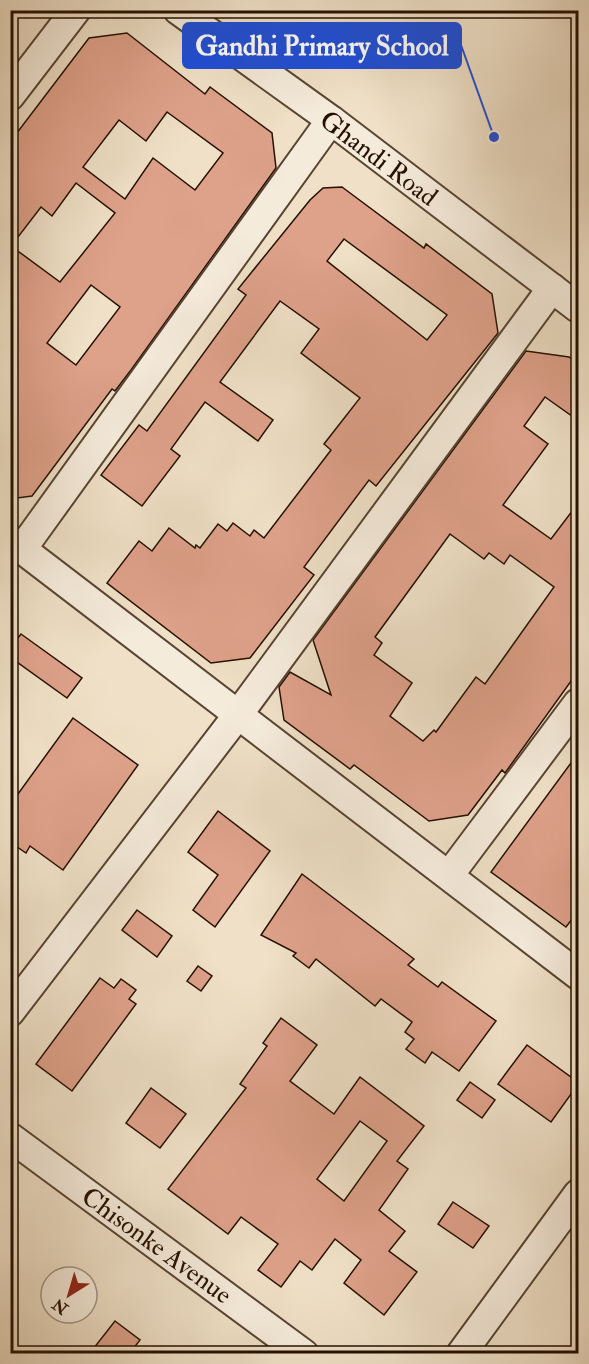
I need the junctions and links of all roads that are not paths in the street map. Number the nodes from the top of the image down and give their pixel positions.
1 (76, 10) edge
2 (178, 10) edge
3 (10, 96) edge
4 (330, 120) junction
5 (552, 288) junction
6 (579, 308) edge
7 (16, 544) edge
8 (579, 703) edge
9 (237, 716) junction
10 (450, 874) junction
11 (579, 975) edge
12 (10, 1012) edge
13 (10, 1137) edge
14 (579, 1194) edge
15 (304, 1353) edge
16 (461, 1353) edge

1 - 3 street
2 - 4 street, Ghandi Road
4 - 5 street, Ghandi Road
4 - 7 street
5 - 6 street, Ghandi Road
5 - 9 street
7 - 9 street
8 - 10 street
9 - 10 street
9 - 12 street
10 - 11 street
13 - 15 street, Chisonke Avenue
14 - 16 street

